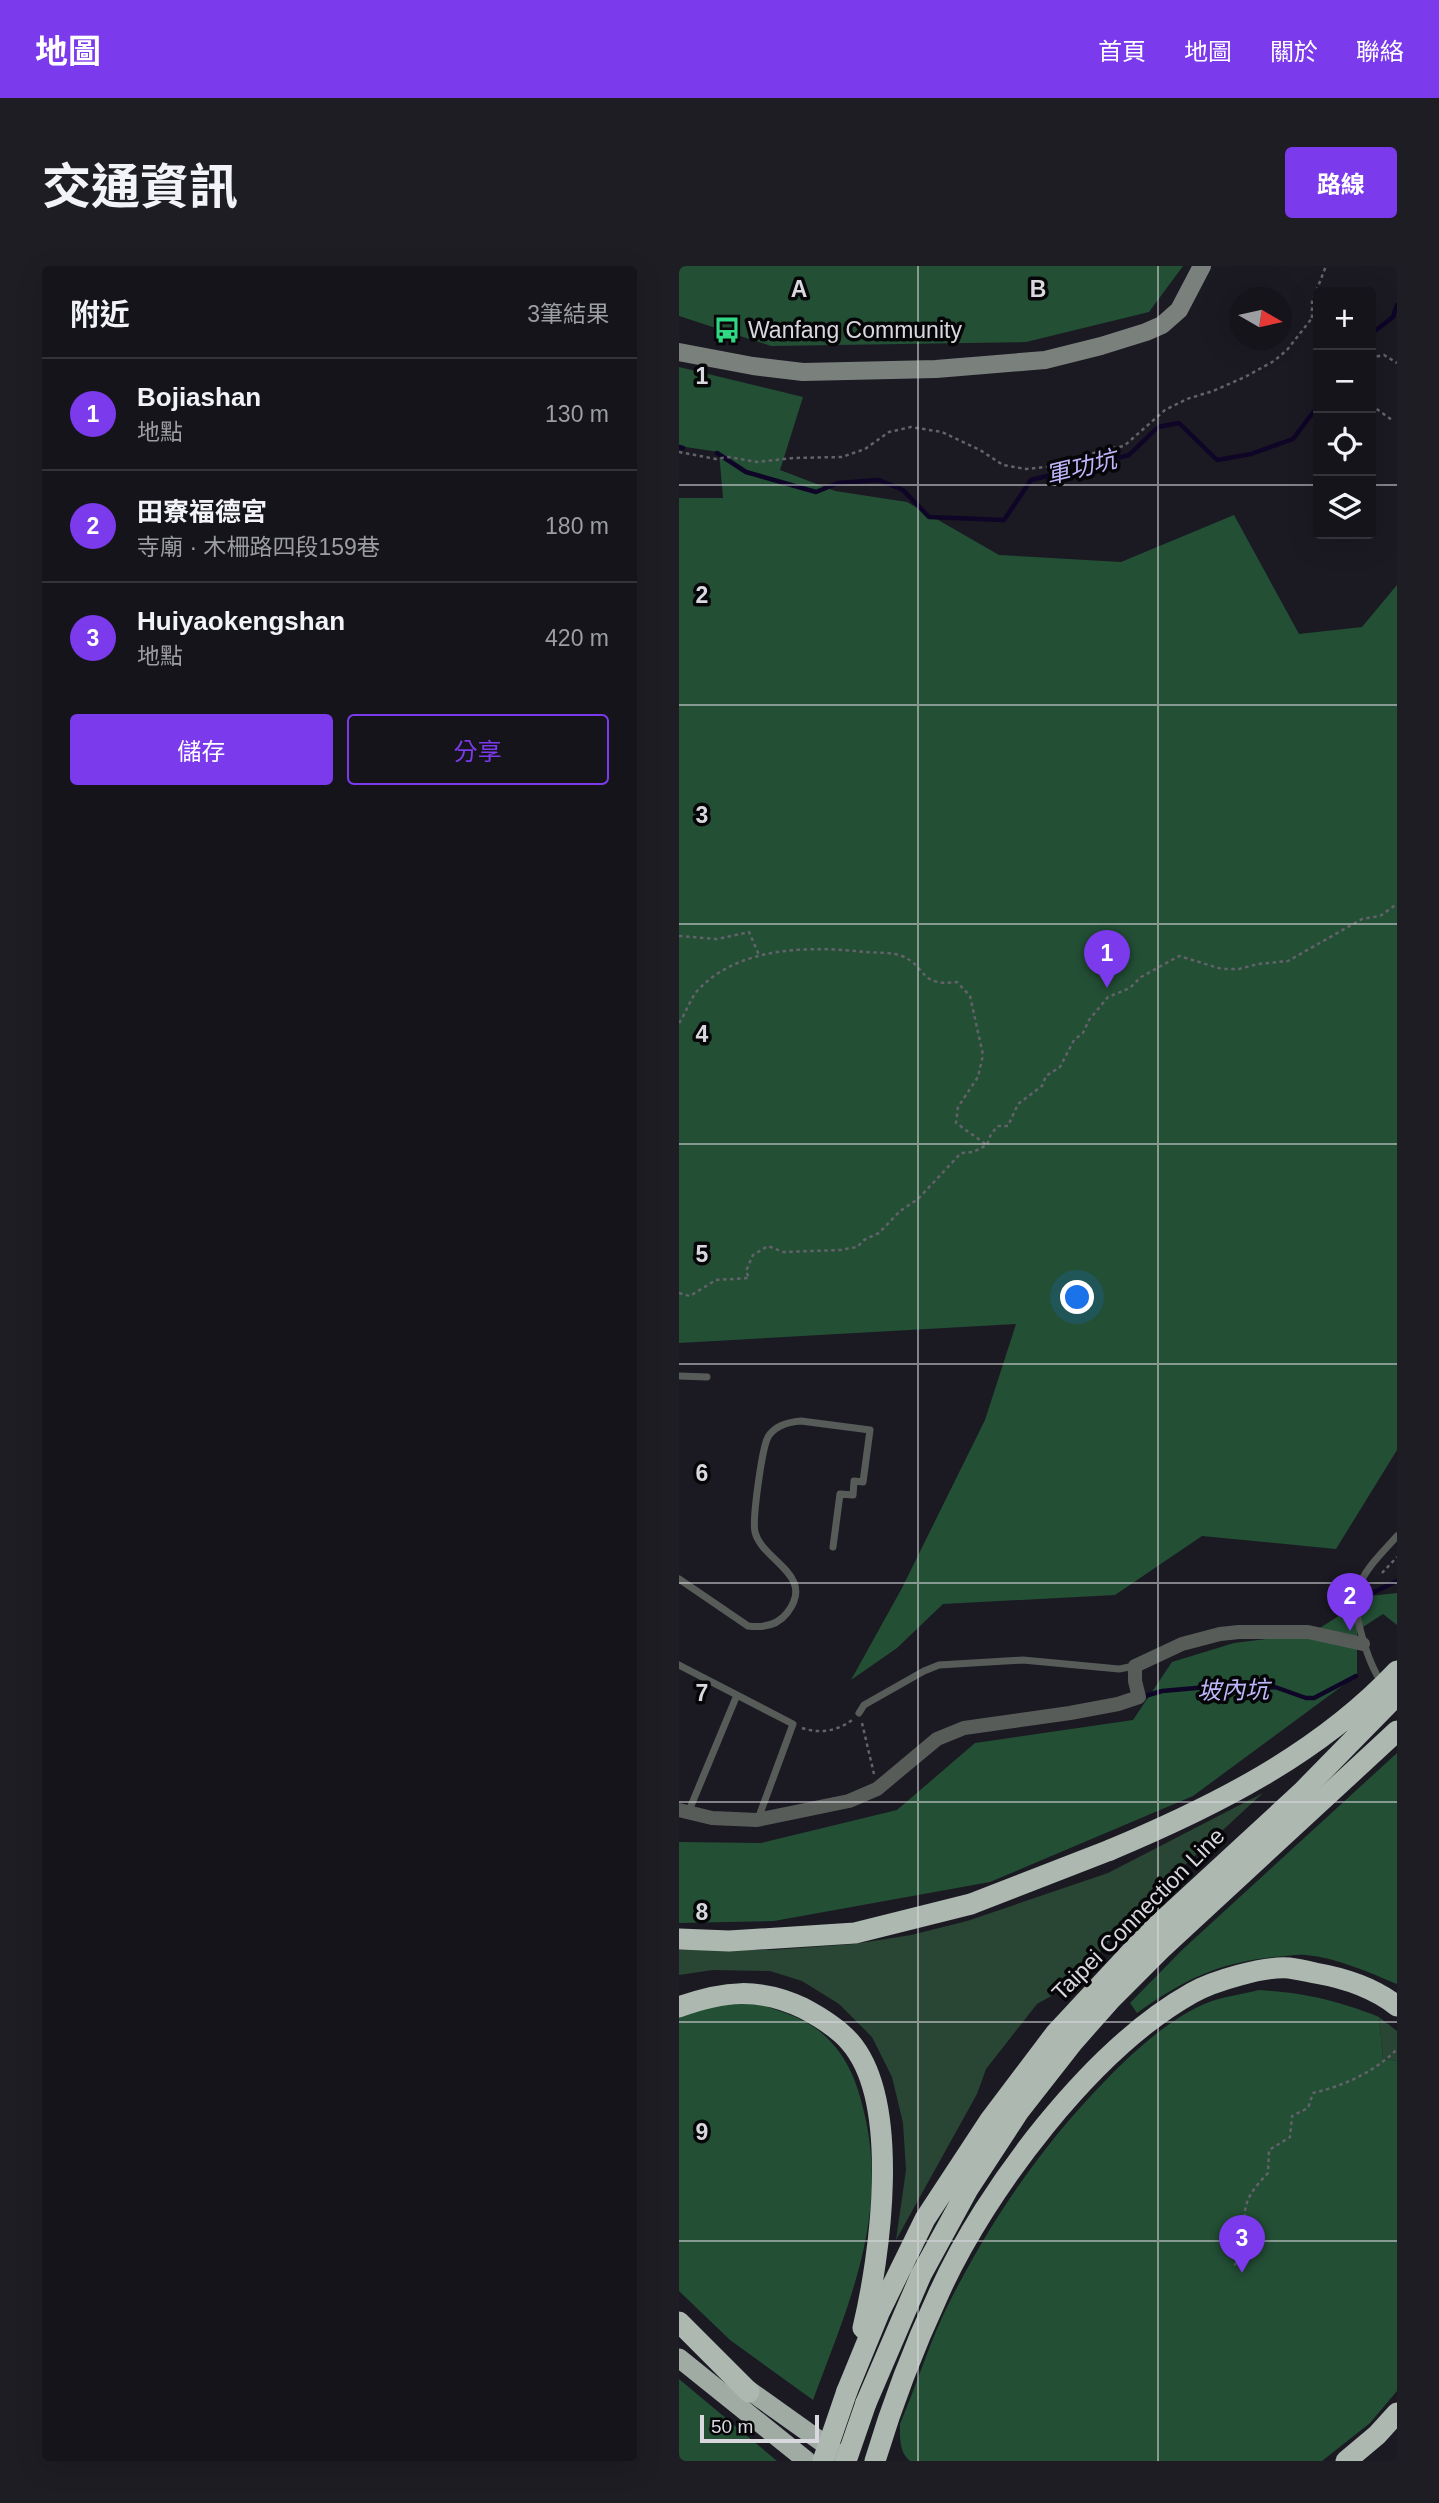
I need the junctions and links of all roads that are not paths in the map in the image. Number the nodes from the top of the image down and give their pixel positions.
1 (1202, 266) edge
2 (679, 352) edge
3 (679, 1376) edge
4 (707, 1377) dead end
5 (1397, 1536) edge
6 (833, 1548) dead end
7 (679, 1579) edge
8 (1363, 1644) junction
9 (679, 1665) edge
10 (1135, 1666) junction
11 (1397, 1671) edge
12 (737, 1695) junction
13 (1397, 1695) edge
14 (1397, 1703) edge
15 (859, 1713) road end
16 (1397, 1731) edge
17 (683, 1811) edge
18 (757, 1820) junction
19 (679, 1939) edge
20 (1154, 1942) junction
21 (1397, 2006) edge
22 (679, 2007) edge
23 (679, 2322) edge
24 (679, 2336) edge
25 (679, 2358) edge
26 (847, 2391) junction
27 (749, 2392) junction
28 (1397, 2413) edge
29 (807, 2461) edge
30 (823, 2461) edge
31 (848, 2461) edge
32 (875, 2461) edge
33 (1346, 2461) edge

1 - 2 main road
3 - 4 lane
5 - 8 lane
6 - 7 lane
8 - 10 street
8 - 14 lane
9 - 12 lane
10 - 15 lane
10 - 18 street
11 - 19 highway, bridge
12 - 17 lane
12 - 18 lane
13 - 20 highway, Taipei Connection Line, bridge
16 - 20 highway, Taipei Connection Line
17 - 18 street
20 - 26 highway, Taipei Connection Line
20 - 31 highway, Taipei Connection Line, bridge
21 - 32 highway
22 - 26 highway
23 - 27 highway
24 - 27 highway
25 - 29 highway
26 - 30 highway, Taipei Connection Line, bridge
27 - 31 highway
28 - 33 highway

